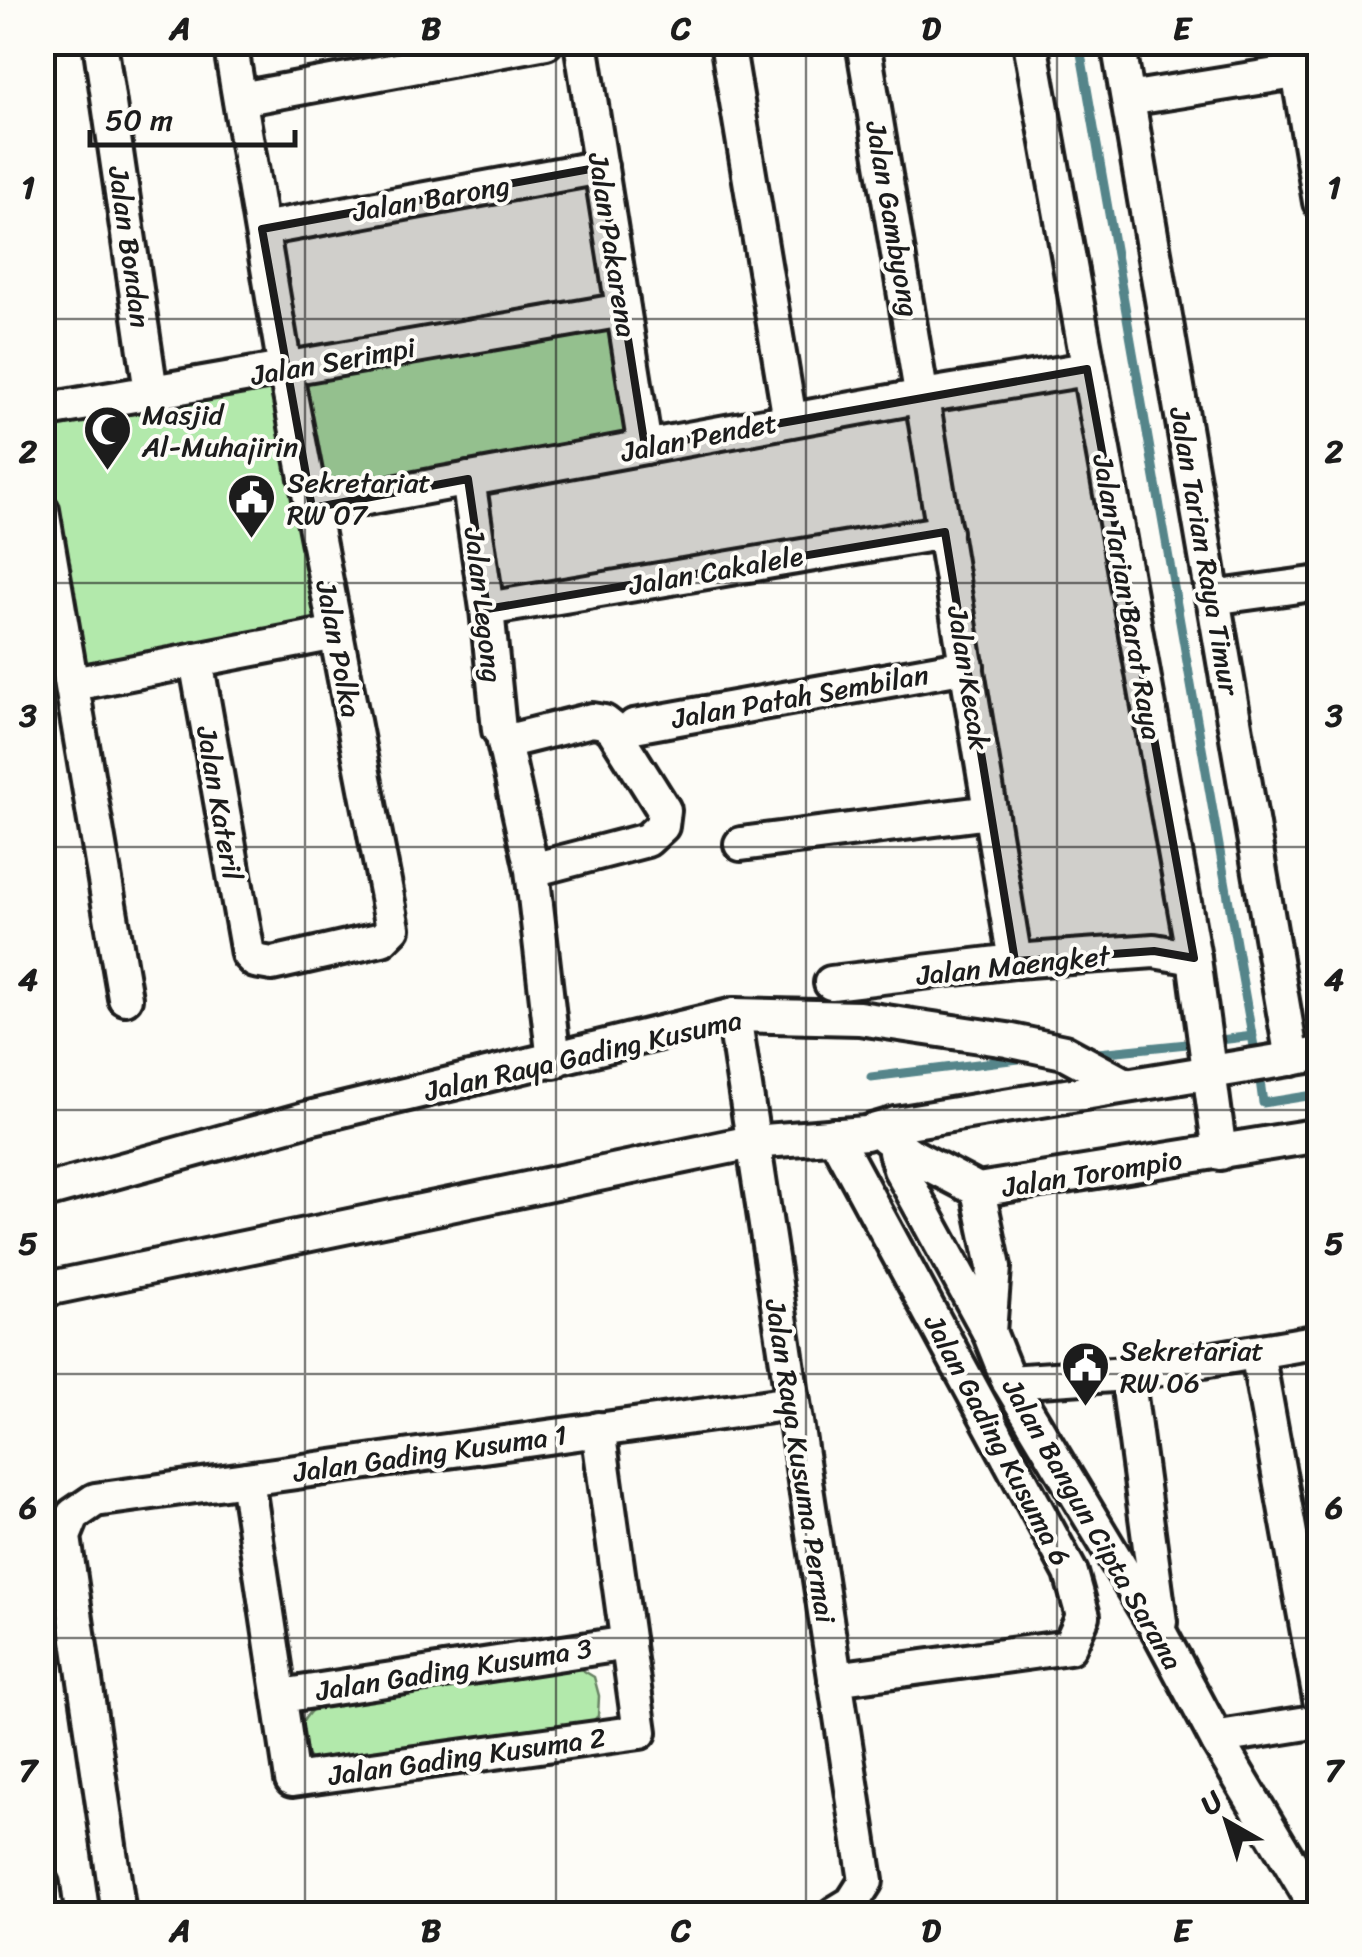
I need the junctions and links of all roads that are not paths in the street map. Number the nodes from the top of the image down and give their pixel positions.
1 (100, 42) edge
2 (230, 42) edge
3 (546, 42) edge
4 (580, 42) edge
5 (727, 42) edge
6 (862, 42) edge
7 (1030, 42) edge
8 (1118, 42) edge
9 (1304, 61) edge
10 (240, 99) junction
11 (1128, 99) junction
12 (601, 168) junction
13 (1320, 202) edge
14 (262, 229) junction
15 (623, 310) junction
16 (285, 369) junction
17 (1086, 369) junction
18 (151, 392) junction
19 (923, 396) junction
20 (42, 412) edge
21 (790, 420) junction
22 (645, 447) junction
23 (468, 479) junction
24 (312, 508) junction
25 (42, 510) edge
26 (946, 532) junction
27 (1320, 582) edge
28 (1212, 598) junction
29 (487, 609) junction
30 (336, 633) junction
31 (196, 660) junction
32 (967, 666) junction
33 (72, 684) junction
34 (634, 726) dead end
35 (502, 736) junction
36 (990, 812) junction
37 (741, 844) dead end
38 (532, 870) junction
39 (244, 945) joint
40 (1194, 958) junction
41 (1015, 960) junction
42 (831, 984) dead end
43 (125, 998) dead end
44 (734, 1015) junction
45 (1210, 1056) junction
46 (1296, 1058) edge
47 (554, 1061) junction
48 (1126, 1085) junction
49 (890, 1133) junction
50 (834, 1135) junction
51 (1320, 1135) edge
52 (752, 1142) junction
53 (1220, 1153) junction
54 (978, 1190) junction
55 (42, 1192) edge
56 (42, 1290) edge
57 (989, 1332) junction
58 (1320, 1341) edge
59 (1257, 1352) junction
60 (1127, 1374) junction
61 (1009, 1382) junction
62 (792, 1403) junction
63 (598, 1429) junction
64 (246, 1479) junction
65 (1161, 1635) junction
66 (628, 1642) junction
67 (835, 1680) junction
68 (281, 1696) junction
69 (1320, 1699) edge
70 (1320, 1721) edge
71 (1218, 1742) junction
72 (1306, 1869) edge
73 (42, 1884) edge
74 (843, 1909) edge
75 (1320, 1913) edge
76 (46, 1914) edge
77 (119, 1914) edge

1 - 18 street, Jalan Bondan
2 - 10 street, Jalan Polka
3 - 10 street
4 - 12 street, Jalan Pakarena
5 - 21 street
6 - 19 street, Jalan Gambyong
7 - 17 street, Jalan Tarian Barat Raya
8 - 11 street, Jalan Tarian Raya Timur
9 - 11 street
9 - 13 street
10 - 14 street, Jalan Polka
11 - 28 street, Jalan Tarian Raya Timur
12 - 14 street, Jalan Barong
12 - 15 street, Jalan Pakarena
14 - 16 street, Jalan Polka
15 - 16 street, Jalan Serimpi
15 - 22 street, Jalan Pakarena
16 - 18 street, Jalan Serimpi
16 - 24 street, Jalan Polka
17 - 19 street, Jalan Pendet
17 - 40 street, Jalan Tarian Barat Raya
18 - 20 street, Jalan Serimpi
19 - 21 street, Jalan Pendet
19 - 26 street, Jalan Kecak
21 - 22 street, Jalan Pendet
22 - 23 street, Jalan Pendet
23 - 24 street, Jalan Pendet
23 - 29 street, Jalan Legong
24 - 30 street, Jalan Polka
25 - 33 street
26 - 29 street, Jalan Cakalele
26 - 32 street, Jalan Kecak
27 - 28 street
28 - 46 street, Jalan Tarian Raya Timur
29 - 35 street, Jalan Legong
30 - 31 street
30 - 39 street, Jalan Polka
31 - 33 street
31 - 39 street, Jalan Kateril
32 - 34 street, Jalan Patah Sembilan
32 - 36 street, Jalan Kecak
33 - 43 street
35 - 38 street, Jalan Legong
35 - 38 street
36 - 37 street
36 - 41 street, Jalan Kecak
38 - 47 street, Jalan Legong
40 - 41 street, Jalan Maengket
40 - 45 street, Jalan Tarian Barat Raya
41 - 42 street, Jalan Maengket
44 - 47 street, Jalan Raya Gading Kusuma
44 - 48 street, Jalan Raya Gading Kusuma
44 - 52 street, Jalan Raya Kusuma Permai
45 - 46 street
45 - 48 street
45 - 53 street, Jalan Tarian Barat Raya
47 - 55 street, Jalan Raya Gading Kusuma
48 - 49 street
49 - 50 street
49 - 54 street, Jalan Torompio
49 - 57 street, Jalan Bangun Cipta Sarana
50 - 52 street
50 - 67 street, Jalan Gading Kusuma 6
51 - 53 street, Jalan Torompio
52 - 56 street
52 - 62 street, Jalan Raya Kusuma Permai
53 - 54 street, Jalan Torompio
54 - 57 street
57 - 61 street, Jalan Bangun Cipta Sarana
58 - 59 street
59 - 60 street
59 - 69 street
60 - 61 street
60 - 65 street
61 - 65 street, Jalan Bangun Cipta Sarana
62 - 63 street, Jalan Gading Kusuma 1
62 - 67 street, Jalan Raya Kusuma Permai
63 - 64 street, Jalan Gading Kusuma 1
63 - 66 street, Jalan Gading Kusuma 2
64 - 68 street, Jalan Gading Kusuma 2
64 - 77 street, Jalan Gading Kusuma 1
65 - 71 street, Jalan Bangun Cipta Sarana
66 - 68 street, Jalan Gading Kusuma 3
66 - 68 street, Jalan Gading Kusuma 2
67 - 74 street, Jalan Raya Kusuma Permai
70 - 71 street
71 - 72 street, Jalan Bangun Cipta Sarana
72 - 75 street, Jalan Bangun Cipta Sarana
73 - 76 street

